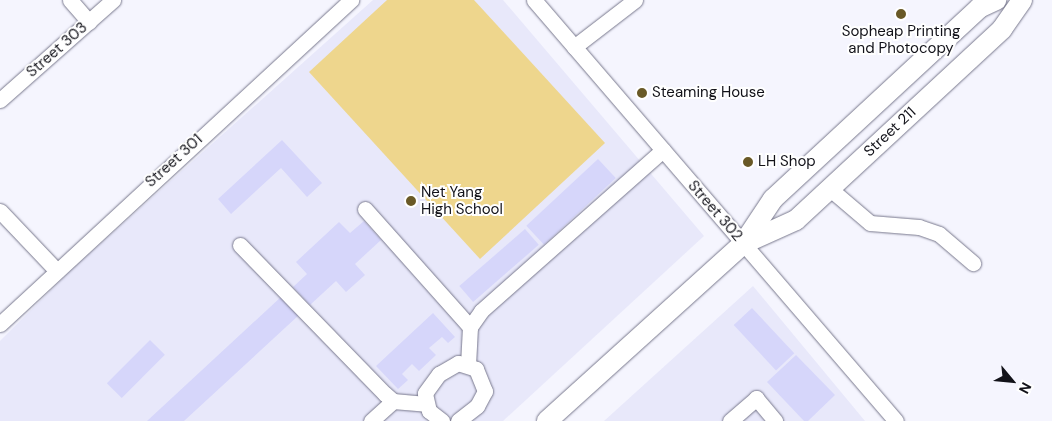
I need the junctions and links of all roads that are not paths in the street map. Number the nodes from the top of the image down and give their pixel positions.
1 (70, 0) edge
2 (113, 0) edge
3 (351, 0) edge
4 (534, 0) edge
5 (635, 0) edge
6 (996, 0) edge
7 (1022, 0) edge
8 (88, 22) junction
9 (574, 47) junction
10 (0, 100) edge
11 (663, 150) junction
12 (830, 188) junction
13 (366, 209) dead end
14 (0, 211) edge
15 (743, 244) junction
16 (240, 245) dead end
17 (973, 263) dead end
18 (55, 269) junction
19 (0, 324) edge
20 (470, 326) junction
21 (468, 365) junction
22 (393, 401) junction
23 (426, 404) junction
24 (476, 416) edge
25 (371, 421) edge
26 (442, 421) edge
27 (458, 421) edge
28 (547, 421) edge
29 (730, 421) edge
30 (775, 421) edge
31 (896, 421) edge

1 - 8 street
2 - 8 street, Street 303
3 - 18 street, Street 301
4 - 9 street, Street 302
5 - 9 street
6 - 15 main road, Street 211
7 - 12 main road, Street 211
8 - 10 street, Street 303
9 - 11 street, Street 302
11 - 15 street, Street 302
11 - 20 street
12 - 15 main road, Street 211
12 - 17 street
13 - 20 street
14 - 18 street
15 - 28 main road, Street 211
15 - 31 street, Street 302
16 - 22 street
18 - 19 street, Street 301
20 - 21 street
21 - 23 street
21 - 24 street
22 - 23 street
22 - 25 street
23 - 26 street
24 - 27 street
29 - 30 street

